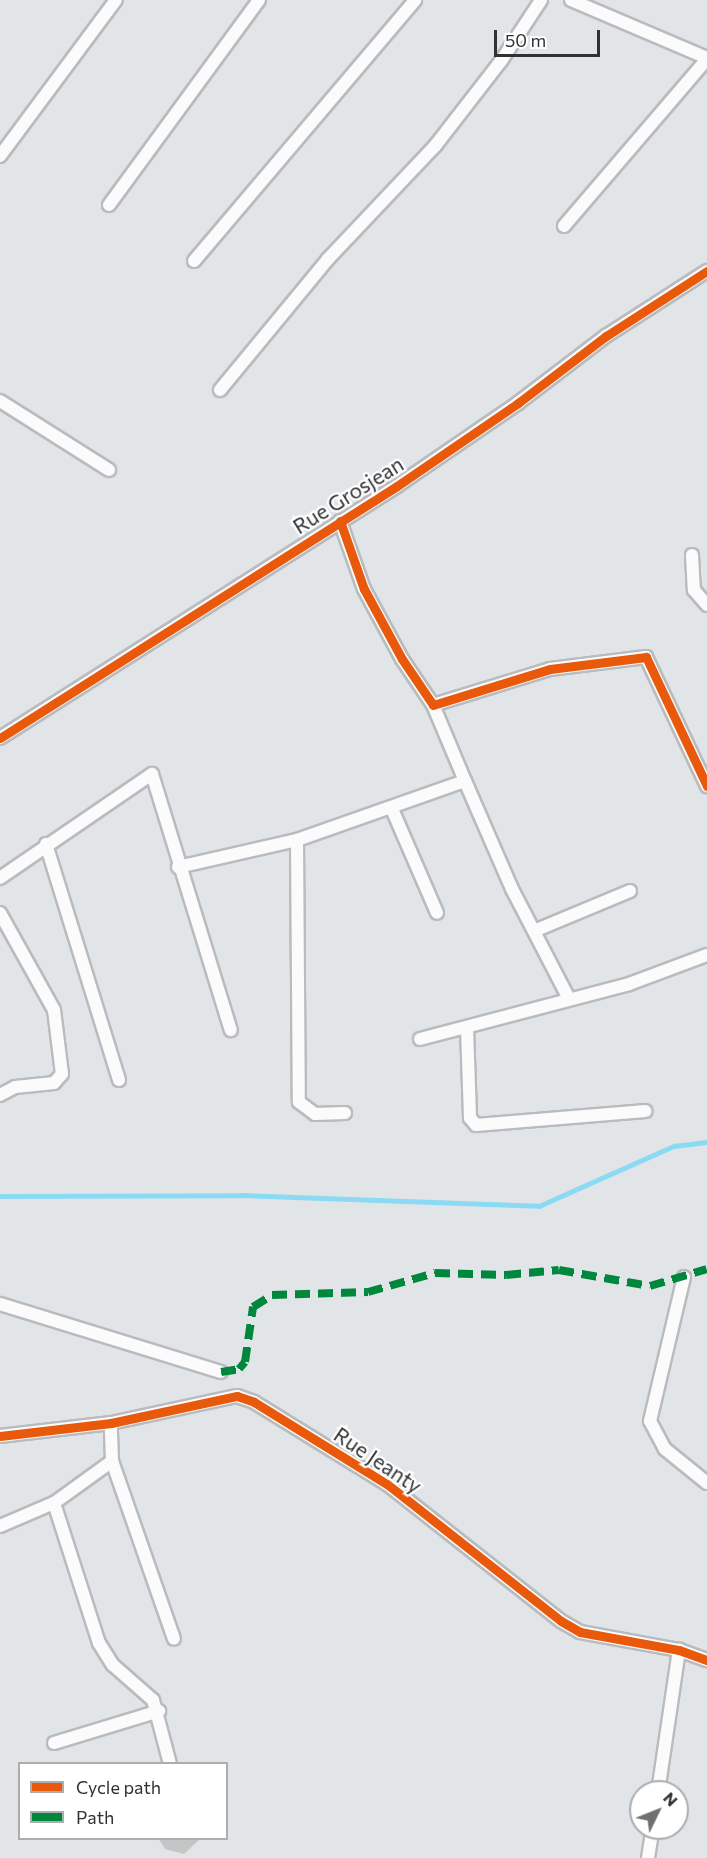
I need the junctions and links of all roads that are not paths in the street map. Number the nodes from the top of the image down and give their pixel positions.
1 (116, 0) edge
2 (259, 0) edge
3 (415, 0) edge
4 (541, 0) edge
5 (571, 0) edge
6 (707, 58) edge
7 (0, 156) edge
8 (109, 205) dead end
9 (564, 226) dead end
10 (194, 261) dead end
11 (707, 271) edge
12 (220, 390) dead end
13 (0, 401) edge
14 (109, 470) dead end
15 (340, 521) junction
16 (692, 555) dead end
17 (707, 606) edge
18 (433, 705) junction
19 (0, 738) edge
20 (465, 781) junction
21 (707, 786) edge
22 (392, 809) junction
23 (297, 840) junction
24 (46, 844) junction
25 (178, 867) junction
26 (0, 878) edge
27 (630, 891) dead end
28 (0, 913) edge
29 (437, 913) dead end
30 (534, 931) junction
31 (707, 954) edge
32 (569, 999) junction
33 (467, 1027) junction
34 (231, 1030) dead end
35 (420, 1039) dead end
36 (119, 1080) dead end
37 (0, 1095) edge
38 (645, 1111) dead end
39 (345, 1113) dead end
40 (684, 1277) dead end
41 (0, 1304) edge
42 (221, 1372) dead end
43 (111, 1424) junction
44 (0, 1436) edge
45 (112, 1461) junction
46 (707, 1483) edge
47 (54, 1503) junction
48 (0, 1526) edge
49 (174, 1639) dead end
50 (679, 1650) junction
51 (707, 1660) edge
52 (159, 1711) junction
53 (54, 1743) dead end
54 (170, 1762) edge
55 (660, 1780) edge
56 (650, 1840) edge
57 (648, 1858) edge

1 - 7 street
2 - 8 street
3 - 10 street
4 - 12 street
5 - 6 street
6 - 9 street
11 - 15 street, Rue Grosjean
13 - 14 street
15 - 18 street
15 - 19 street, Rue Grosjean
16 - 17 street
18 - 20 street
18 - 21 street
20 - 22 street
20 - 30 street
22 - 23 street
22 - 29 street
23 - 25 street
23 - 39 street
24 - 25 street
24 - 26 street
24 - 36 street
25 - 34 street
27 - 30 street
28 - 37 street
30 - 32 street
31 - 32 street
32 - 33 street
33 - 35 street
33 - 38 street
40 - 46 street
41 - 42 street
43 - 44 street, Rue Jeanty
43 - 45 street
43 - 50 street, Rue Jeanty
45 - 47 street
45 - 49 street
47 - 48 street
47 - 52 street
50 - 51 street, Rue Jeanty
50 - 55 street
52 - 53 street
52 - 54 street
56 - 57 street

